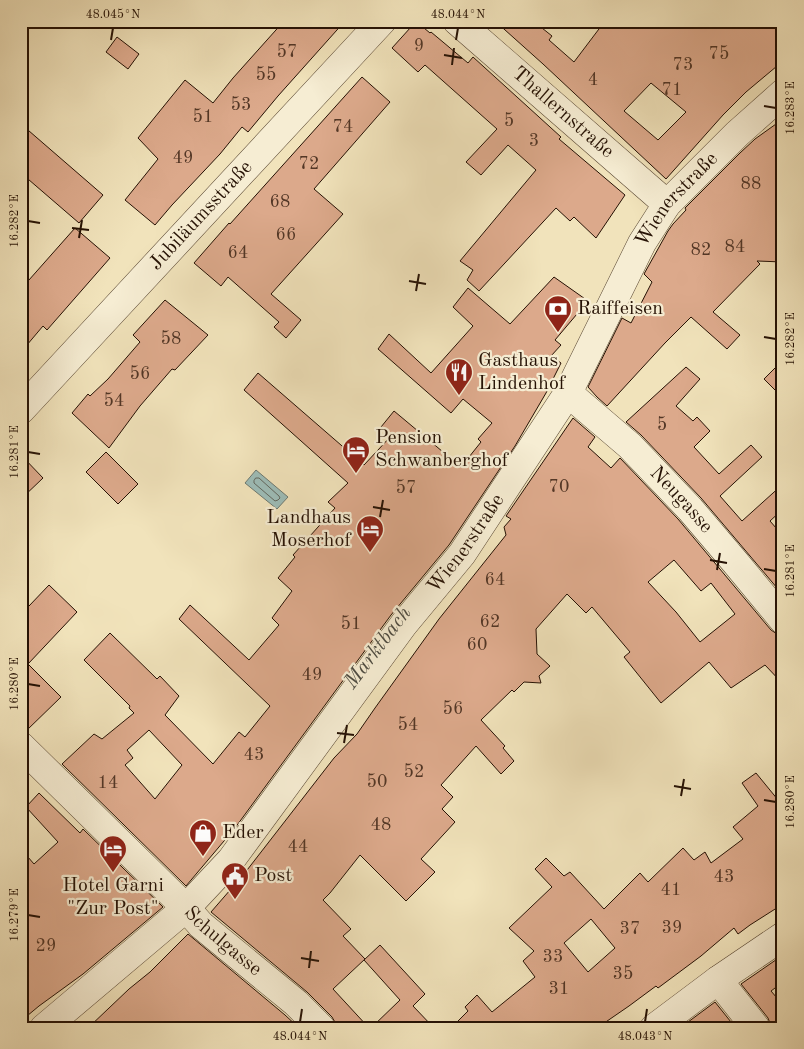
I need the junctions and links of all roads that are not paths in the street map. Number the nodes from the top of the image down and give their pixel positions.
1 (382, 21) edge
2 (457, 21) edge
3 (783, 93) edge
4 (667, 204) junction
5 (568, 393) junction
6 (21, 410) edge
7 (783, 620) edge
8 (21, 746) edge
9 (186, 908) junction
10 (783, 936) edge
11 (718, 980) junction
12 (44, 1028) edge
13 (321, 1028) edge
14 (654, 1028) edge
15 (756, 1028) edge

1 - 6 street, Jubiläumsstraße
2 - 4 street, Thallernstraße
3 - 4 street, Wienerstraße
4 - 5 street, Wienerstraße
5 - 7 street, Neugasse
5 - 9 street, Wienerstraße
8 - 9 street, Schulgasse
9 - 12 street, Wienerstraße
9 - 13 street, Schulgasse
10 - 11 street
11 - 14 street
11 - 15 street

